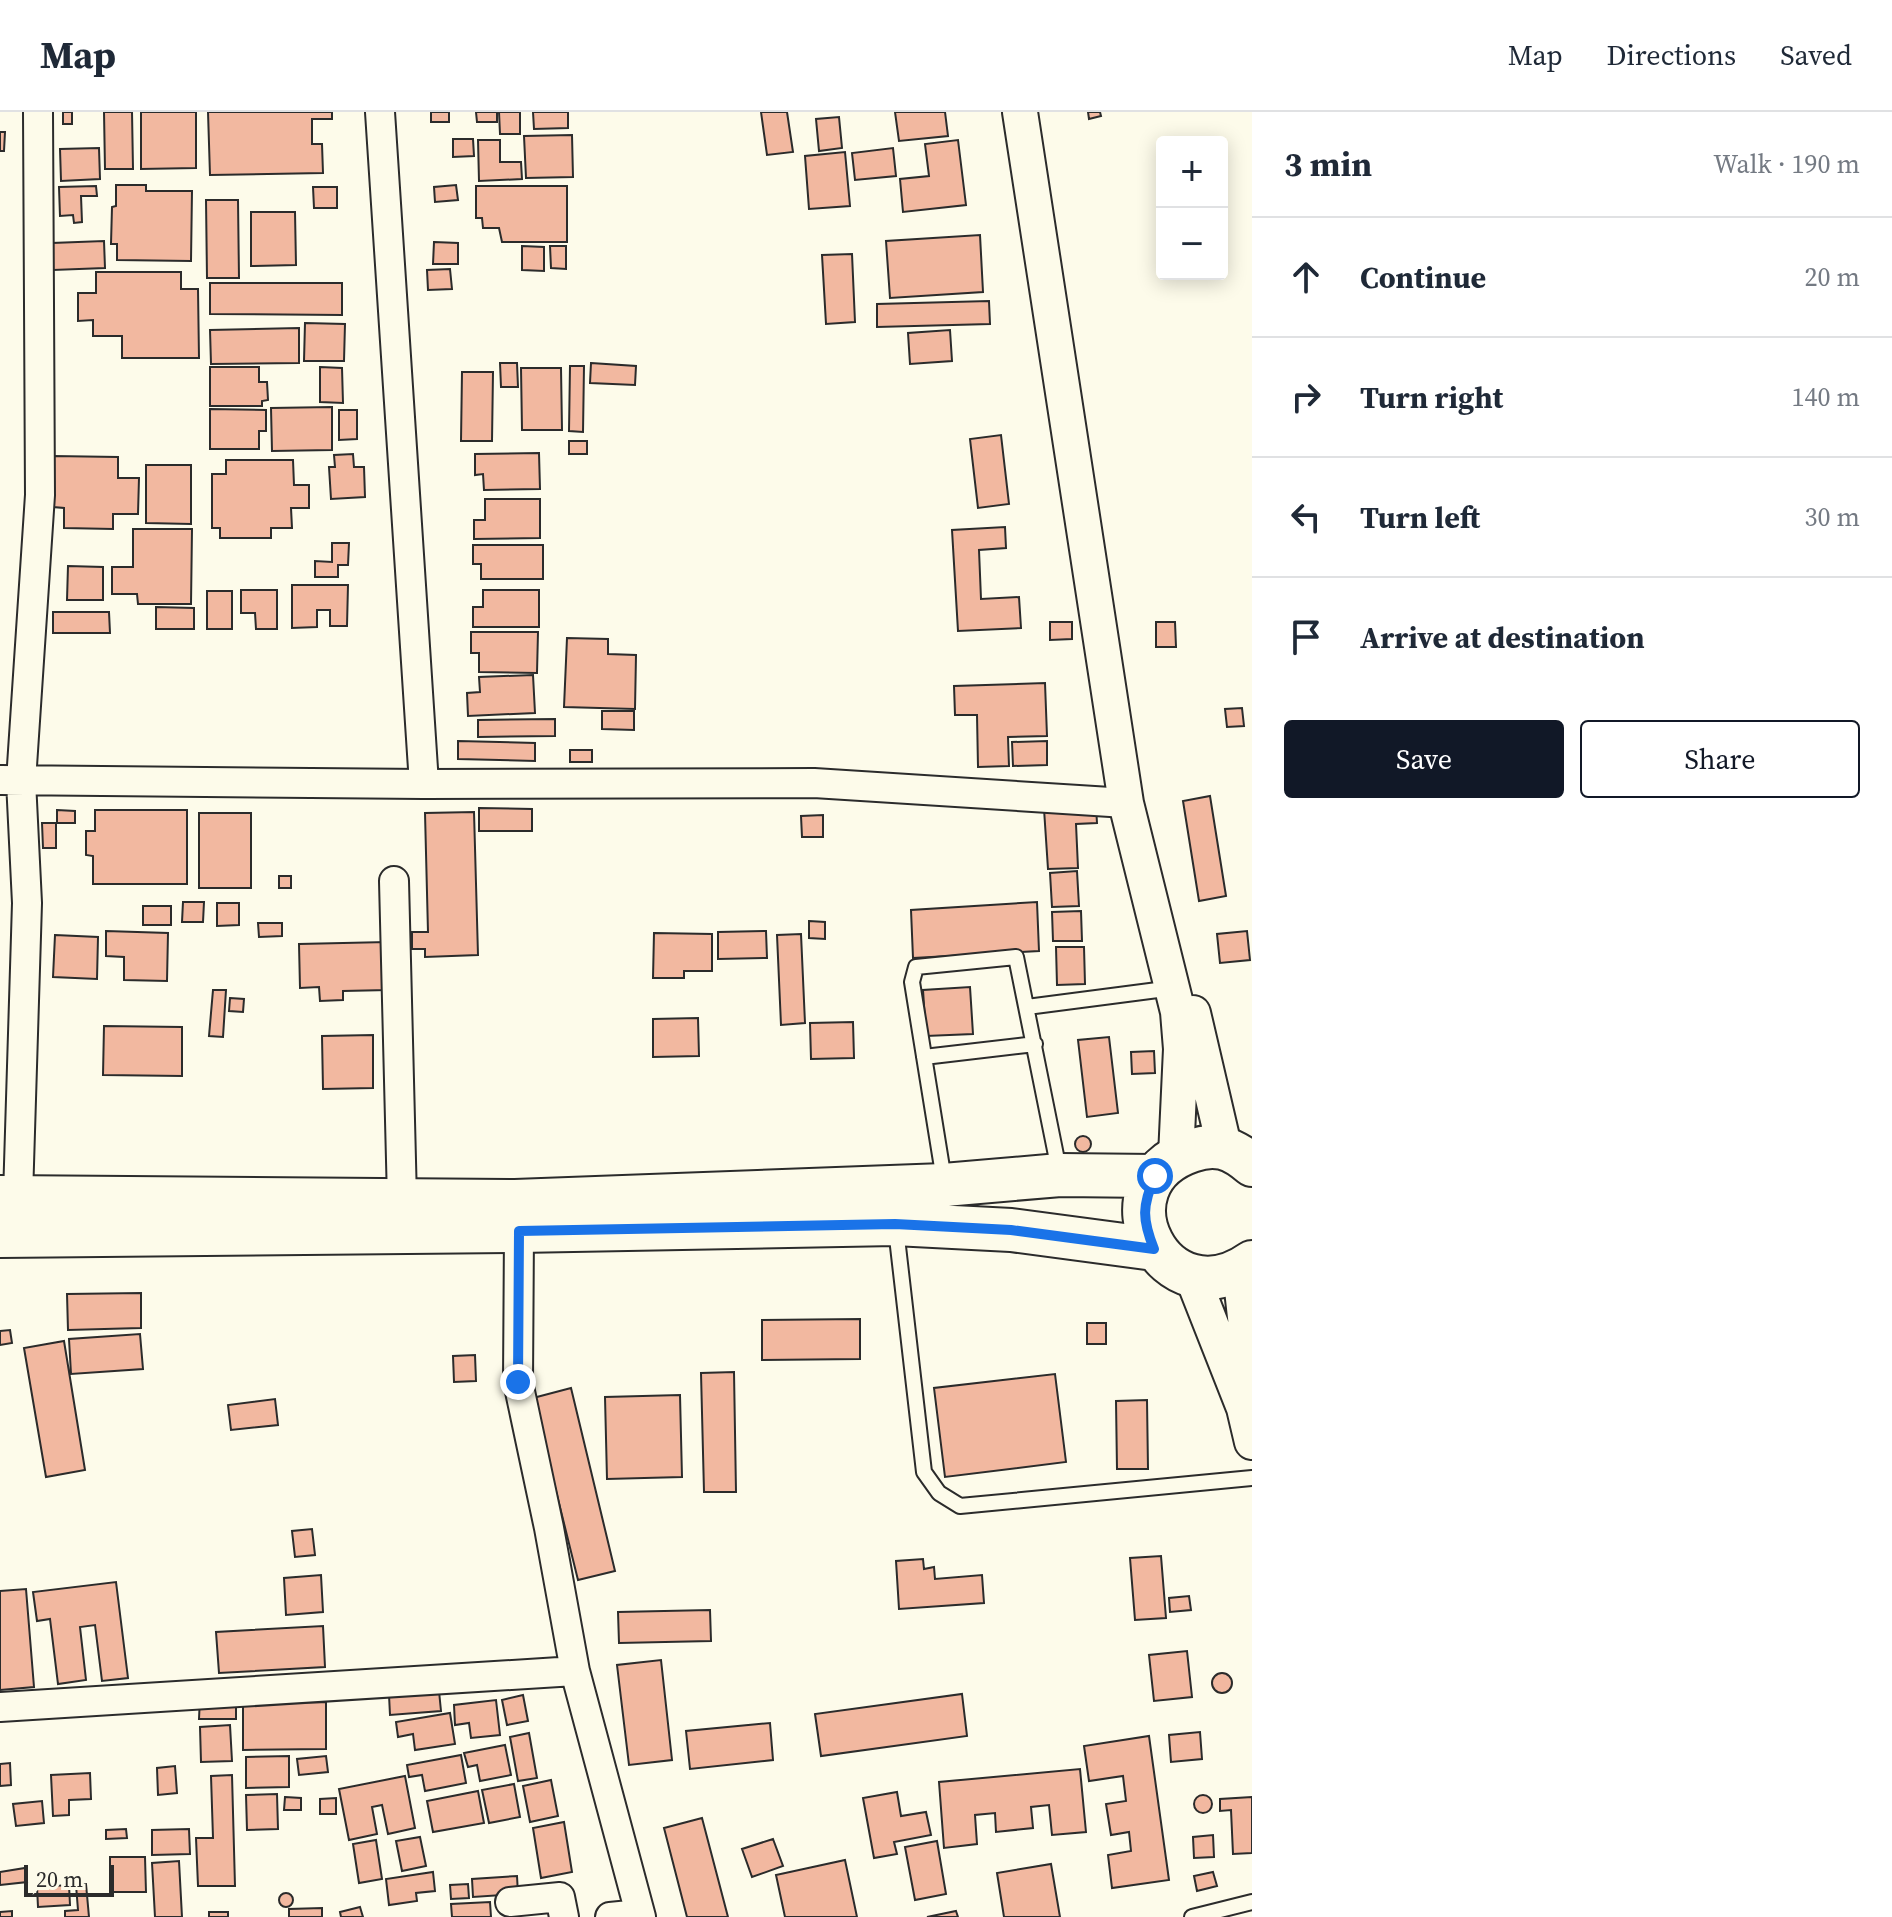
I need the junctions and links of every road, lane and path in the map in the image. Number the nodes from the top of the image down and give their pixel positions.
1 (38, 112) edge
2 (380, 112) edge
3 (1020, 112) edge
4 (10, 780) edge
5 (424, 784) junction
6 (1126, 803) junction
7 (394, 881) dead end
8 (1173, 988) junction
9 (1027, 1007) junction
10 (1035, 1044) junction
11 (924, 1057) junction
12 (1238, 1155) edge
13 (1165, 1166) junction
14 (1060, 1175) junction
15 (944, 1185) junction
16 (9, 1197) edge
17 (402, 1200) junction
18 (895, 1224) junction
19 (519, 1231) junction
20 (0, 1236) edge
21 (1154, 1249) junction
22 (1246, 1266) edge
23 (1192, 1276) junction
24 (1244, 1408) junction
25 (1252, 1442) edge
26 (1252, 1478) edge
27 (575, 1671) junction
28 (0, 1707) edge
29 (510, 1902) dead end
30 (1252, 1902) edge
31 (640, 1916) edge
32 (564, 1917) edge
33 (610, 1917) edge
34 (1192, 1917) edge

1 - 4 street
2 - 5 street
3 - 6 street
4 - 5 street
4 - 16 street
5 - 6 street
6 - 8 street
7 - 17 street
8 - 9 lane
8 - 12 street
8 - 13 street
9 - 10 lane
9 - 11 lane
10 - 11 lane
10 - 14 lane
11 - 15 lane
12 - 13 main road
13 - 14 main road
13 - 21 main road
14 - 15 main road
15 - 17 main road
16 - 17 main road
18 - 19 main road
18 - 21 main road
18 - 26 lane
19 - 20 main road
19 - 27 street
21 - 23 main road
22 - 23 main road
22 - 24 street
23 - 24 street
24 - 25 street
27 - 28 street
27 - 31 street
29 - 32 street
30 - 34 lane
31 - 33 street

